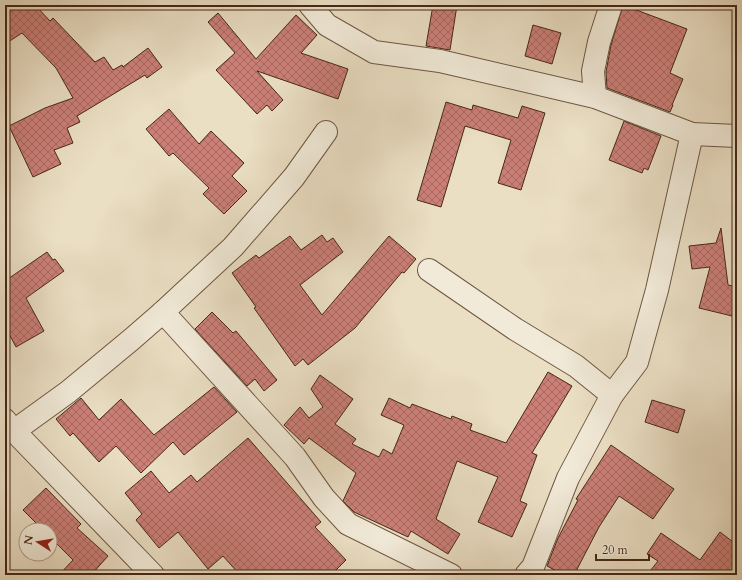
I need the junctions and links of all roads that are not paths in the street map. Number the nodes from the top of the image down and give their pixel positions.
1 (310, 5) edge
2 (611, 5) edge
3 (595, 97) junction
4 (326, 132) dead end
5 (692, 134) junction
6 (737, 136) edge
7 (429, 270) dead end
8 (163, 312) junction
9 (612, 395) junction
10 (9, 425) edge
11 (153, 575) edge
12 (451, 575) edge
13 (526, 575) edge

1 - 3 street
2 - 3 street
3 - 5 street
4 - 8 street
5 - 6 street
5 - 9 street
7 - 9 street
8 - 10 street
8 - 12 street
9 - 13 street
10 - 11 street

